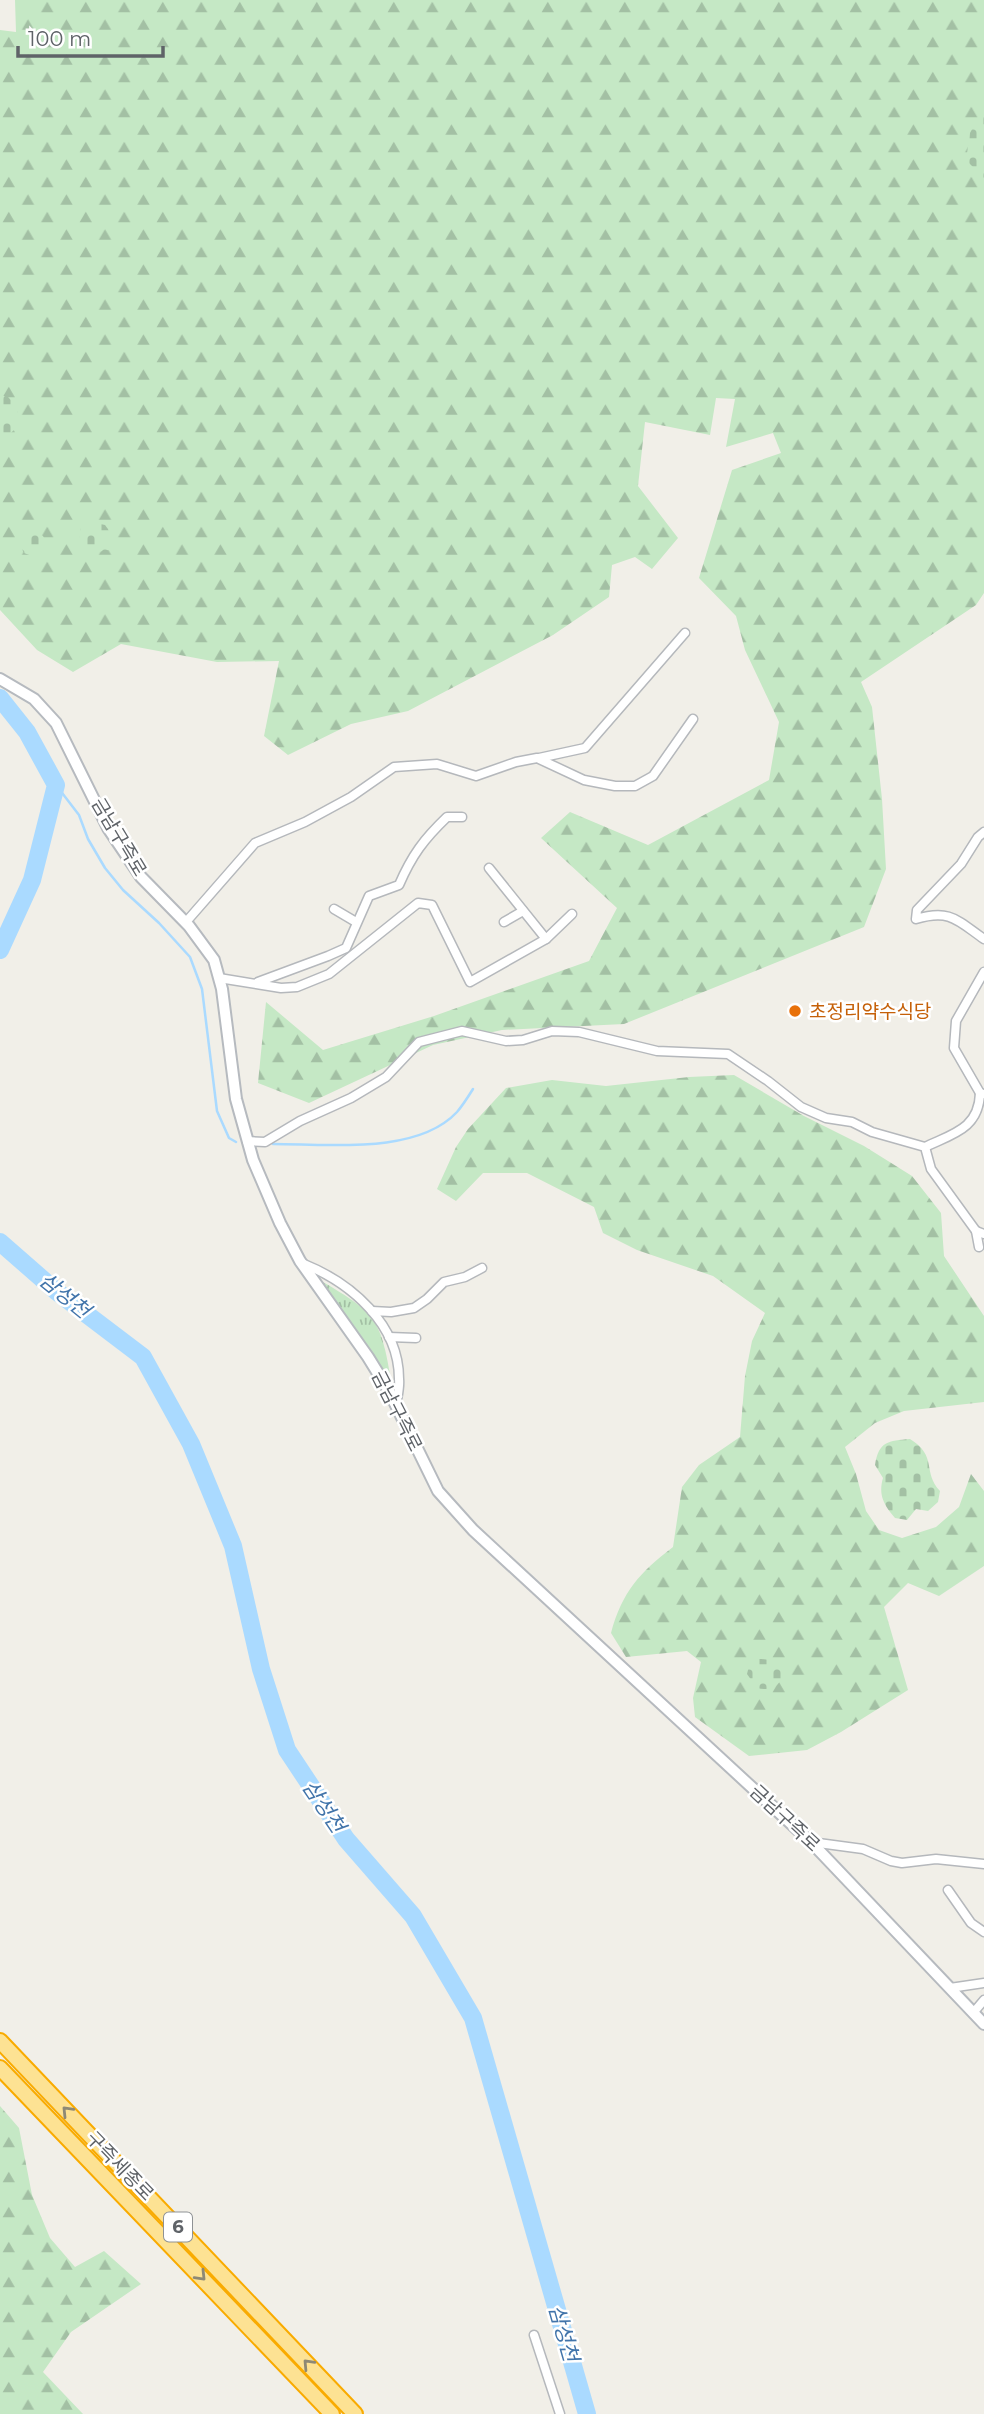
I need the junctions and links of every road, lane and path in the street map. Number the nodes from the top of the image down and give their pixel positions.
1 (685, 633) dead end
2 (0, 679) edge
3 (693, 719) dead end
4 (537, 758) junction
5 (462, 817) dead end
6 (984, 832) edge
7 (489, 868) dead end
8 (334, 909) dead end
9 (523, 911) junction
10 (572, 914) dead end
11 (186, 922) junction
12 (356, 922) junction
13 (504, 922) dead end
14 (546, 939) junction
15 (984, 939) edge
16 (984, 972) edge
17 (219, 978) junction
18 (255, 982) junction
19 (982, 1094) edge
20 (247, 1141) junction
21 (925, 1147) junction
22 (980, 1233) edge
23 (979, 1247) dead end
24 (303, 1264) junction
25 (482, 1268) dead end
26 (372, 1311) junction
27 (388, 1337) junction
28 (416, 1338) dead end
29 (396, 1406) junction
30 (811, 1842) junction
31 (984, 1864) edge
32 (948, 1890) dead end
33 (984, 1932) edge
34 (984, 1983) edge
35 (950, 1988) junction
36 (984, 2000) edge
37 (973, 2013) junction
38 (984, 2024) edge
39 (0, 2041) edge
40 (0, 2068) edge
41 (534, 2335) dead end
42 (331, 2414) edge
43 (355, 2414) edge
44 (560, 2414) edge

1 - 4 street
2 - 11 main road, 금남구즉로
3 - 4 street
4 - 11 street
5 - 12 street
6 - 15 street
7 - 9 street
8 - 12 street
9 - 13 street
9 - 14 street
10 - 14 street
11 - 17 main road, 금남구즉로
12 - 18 street
14 - 18 street
16 - 19 street
17 - 18 street
17 - 20 main road, 금남구즉로
19 - 21 street
20 - 21 street
20 - 24 main road, 금남구즉로
21 - 22 street
22 - 23 street
24 - 26 street
24 - 29 main road, 금남구즉로
25 - 26 street
26 - 27 street
27 - 28 street
27 - 29 street
29 - 30 main road, 금남구즉로
30 - 31 street
30 - 35 main road, 금남구즉로
32 - 33 street
34 - 35 street
35 - 37 main road, 금남구즉로
36 - 37 street
37 - 38 main road, 금남구즉로
43 -> 39 highway, 구즉세종로 / 6
40 -> 42 highway, 구즉세종로 / 6
41 - 44 street

